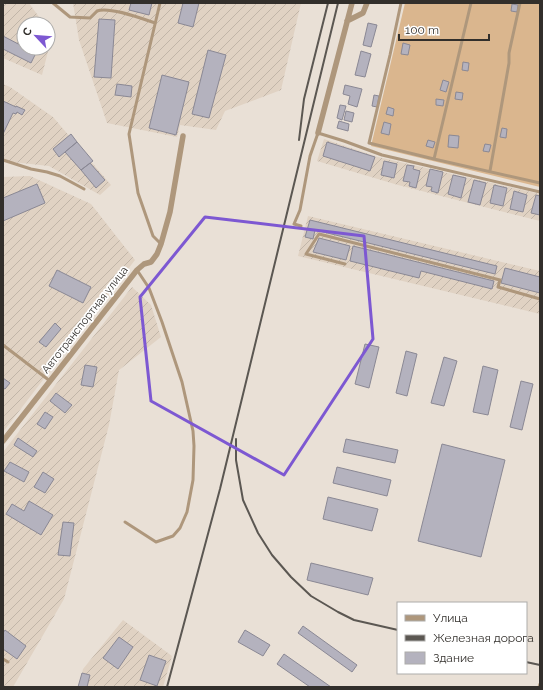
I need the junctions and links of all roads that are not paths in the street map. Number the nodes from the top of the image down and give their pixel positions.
1 (53, 3) edge
2 (160, 3) edge
3 (352, 3) edge
4 (367, 3) edge
5 (401, 3) edge
6 (471, 3) edge
7 (520, 3) edge
8 (348, 21) junction
9 (156, 23) junction
10 (318, 133) junction
11 (183, 136) dead end
12 (434, 159) junction
13 (3, 160) edge
14 (490, 171) junction
15 (540, 183) edge
16 (84, 189) dead end
17 (540, 192) edge
18 (301, 226) dead end
19 (161, 244) junction
20 (345, 264) dead end
21 (137, 270) junction
22 (540, 299) edge
23 (3, 345) edge
24 (50, 381) junction
25 (3, 441) edge
26 (125, 522) dead end
27 (3, 659) edge
28 (8, 662) dead end
29 (540, 684) edge
30 (539, 687) edge

1 - 9 lane
2 - 9 lane
3 - 8 street
4 - 8 street
5 - 12 lane
6 - 12 lane
7 - 14 lane
8 - 10 street
9 - 19 lane
10 - 17 lane
10 - 18 lane
11 - 19 street, Автотранспортная улица
12 - 14 lane
13 - 16 lane
14 - 15 lane
19 - 21 street, Автотранспортная улица
20 - 22 lane
21 - 24 street, Автотранспортная улица
21 - 26 lane
23 - 24 lane
24 - 25 street, Автотранспортная улица
27 - 28 lane
29 - 30 lane

